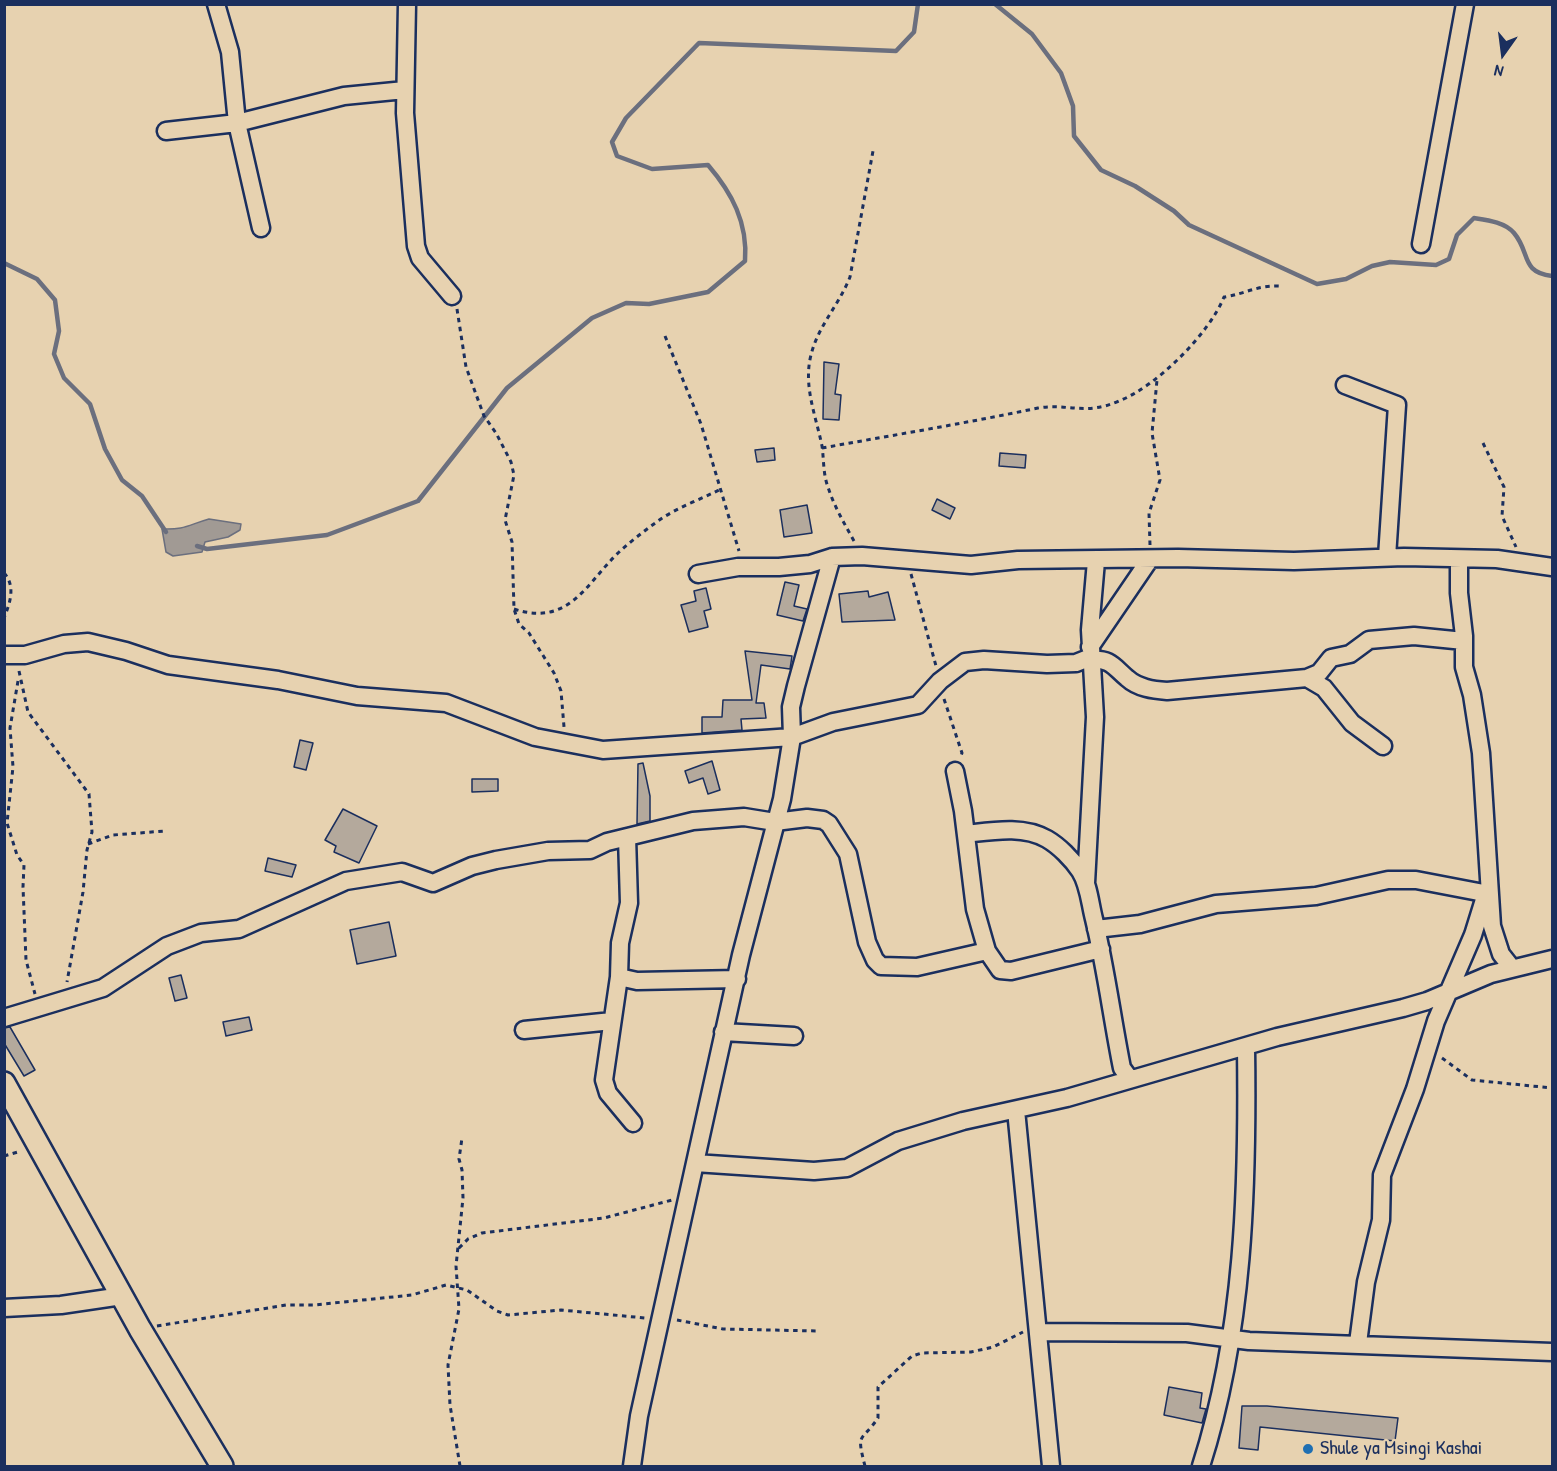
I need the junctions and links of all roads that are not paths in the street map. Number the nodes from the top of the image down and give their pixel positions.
1 (216, 4) edge
2 (407, 4) edge
3 (1465, 4) edge
4 (405, 90) junction
5 (237, 123) junction
6 (166, 131) dead end
7 (261, 228) dead end
8 (1421, 244) dead end
9 (452, 296) road end
10 (1345, 385) dead end
11 (832, 557) junction
12 (1387, 557) junction
13 (1150, 558) junction
14 (1460, 560) junction
15 (1096, 561) junction
16 (1552, 567) edge
17 (698, 574) dead end
18 (1464, 641) junction
19 (13, 655) edge
20 (1091, 655) junction
21 (1307, 678) junction
22 (792, 737) junction
23 (1383, 746) dead end
24 (955, 771) dead end
25 (775, 822) junction
26 (966, 834) junction
27 (627, 837) junction
28 (1086, 884) junction
29 (1488, 893) junction
30 (1096, 929) junction
31 (1101, 949) junction
32 (987, 951) junction
33 (1552, 959) edge
34 (1512, 968) junction
35 (619, 977) junction
36 (737, 979) junction
37 (1448, 992) junction
38 (4, 1018) edge
39 (612, 1021) junction
40 (524, 1030) dead end
41 (723, 1032) junction
42 (794, 1036) dead end
43 (1246, 1047) junction
44 (1130, 1079) junction
45 (4, 1083) edge
46 (1016, 1110) junction
47 (633, 1123) dead end
48 (695, 1163) junction
49 (122, 1296) junction
50 (4, 1308) edge
51 (1039, 1330) junction
52 (1229, 1338) junction
53 (1358, 1343) junction
54 (1552, 1352) edge
55 (222, 1467) edge
56 (632, 1467) edge
57 (1051, 1467) edge
58 (1201, 1467) edge

1 - 5 street
2 - 4 street
3 - 8 street
4 - 5 street
4 - 9 street
5 - 6 street
5 - 7 street
10 - 12 street
11 - 15 street
11 - 17 street
11 - 22 street
12 - 13 street
12 - 14 street
13 - 15 street
13 - 20 street
14 - 16 street
14 - 18 street
15 - 20 street
18 - 21 street
18 - 29 street
19 - 22 street
20 - 21 street
20 - 22 street
20 - 28 street
21 - 23 street
22 - 25 street
24 - 26 street
25 - 27 street
25 - 32 street
25 - 36 street
26 - 28 street
26 - 32 street
27 - 35 street
27 - 38 street
28 - 30 street
29 - 30 street
29 - 34 street
29 - 37 street
30 - 31 street
31 - 32 street
31 - 44 street
33 - 34 street
34 - 37 street
35 - 36 street
35 - 39 street
36 - 41 street
37 - 43 street
37 - 53 street
39 - 40 street
39 - 47 street
41 - 42 street
41 - 48 street
43 - 44 street
43 - 52 street
44 - 46 street
45 - 49 street
46 - 48 street
46 - 51 street
48 - 56 street
49 - 50 street
49 - 55 street
51 - 52 street
51 - 57 street
52 - 53 street
52 - 58 street
53 - 54 street

